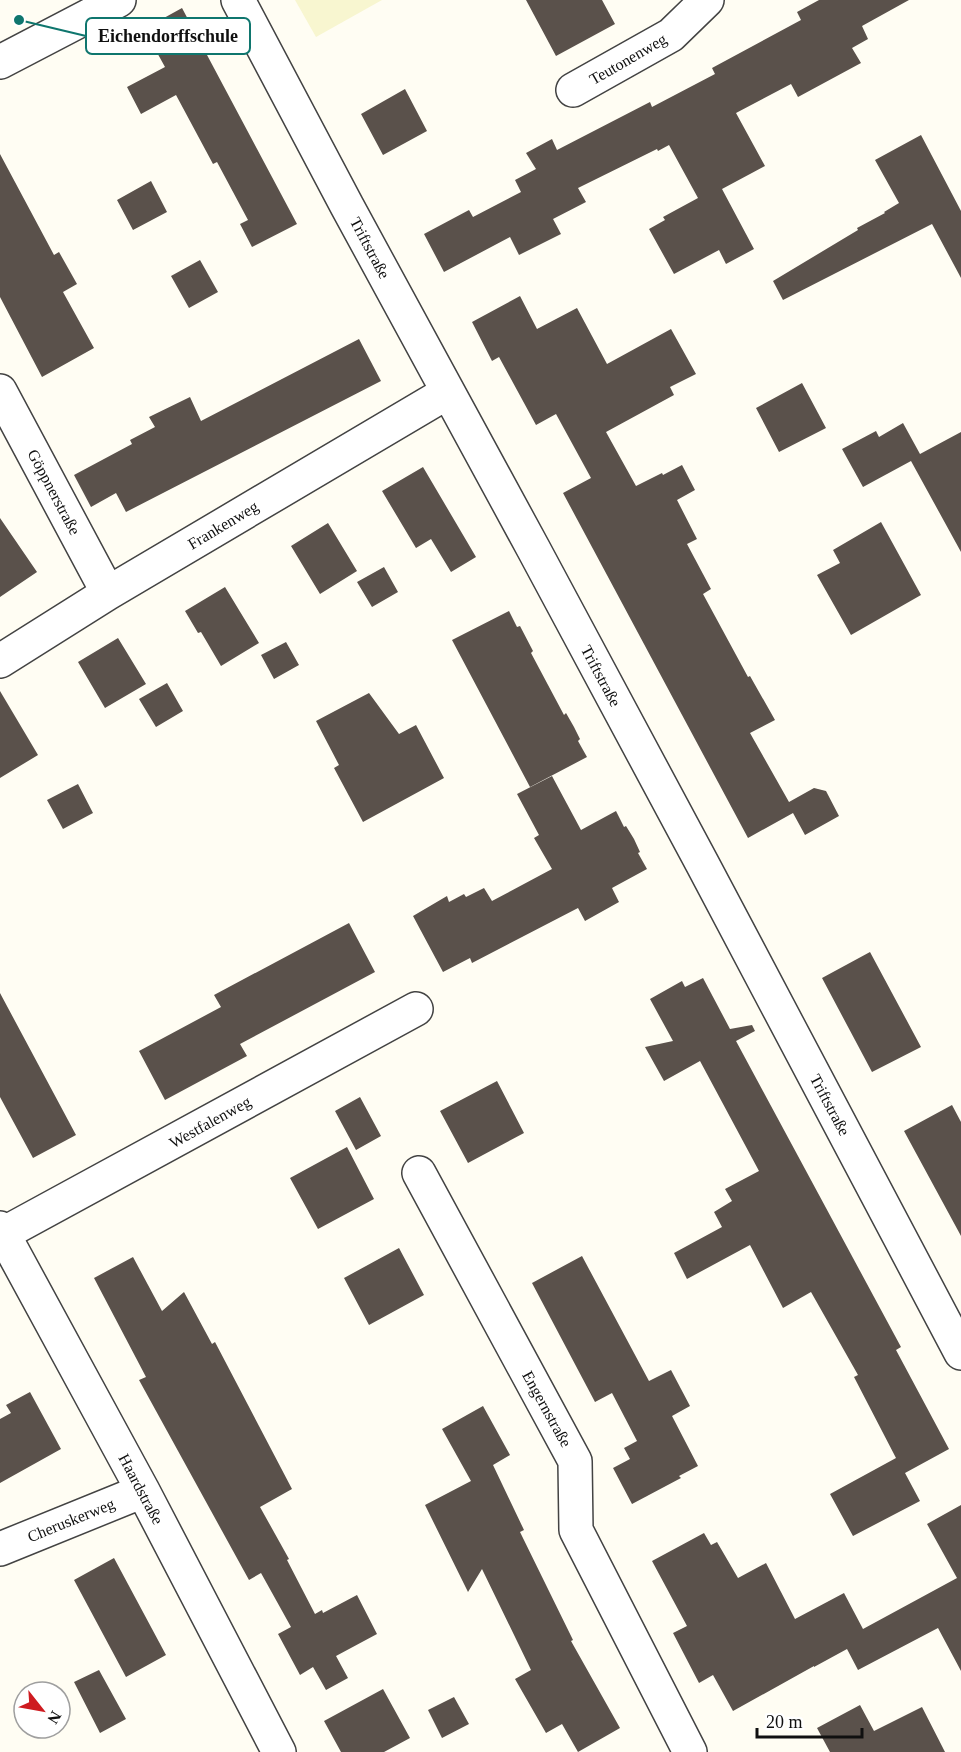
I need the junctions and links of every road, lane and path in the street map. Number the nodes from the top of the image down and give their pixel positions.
1 (119, 0) edge
2 (238, 0) edge
3 (707, 0) edge
4 (0, 62) edge
5 (573, 90) dead end
6 (0, 391) edge
7 (448, 392) junction
8 (108, 593) junction
9 (0, 661) edge
10 (416, 1009) dead end
11 (419, 1173) dead end
12 (2, 1231) edge
13 (961, 1353) edge
14 (143, 1491) junction
15 (0, 1549) edge
16 (279, 1752) edge
17 (690, 1752) edge

1 - 4 street
2 - 7 street, Triftstraße
3 - 5 street, Teutonenweg
6 - 8 street, Göppnerstraße
7 - 8 street, Frankenweg
7 - 13 street, Triftstraße
8 - 9 street, Frankenweg
10 - 12 street, Westfalenweg
11 - 17 street, Engernstraße
12 - 14 street, Haardstraße
14 - 15 street, Cheruskerweg
14 - 16 street, Haardstraße

